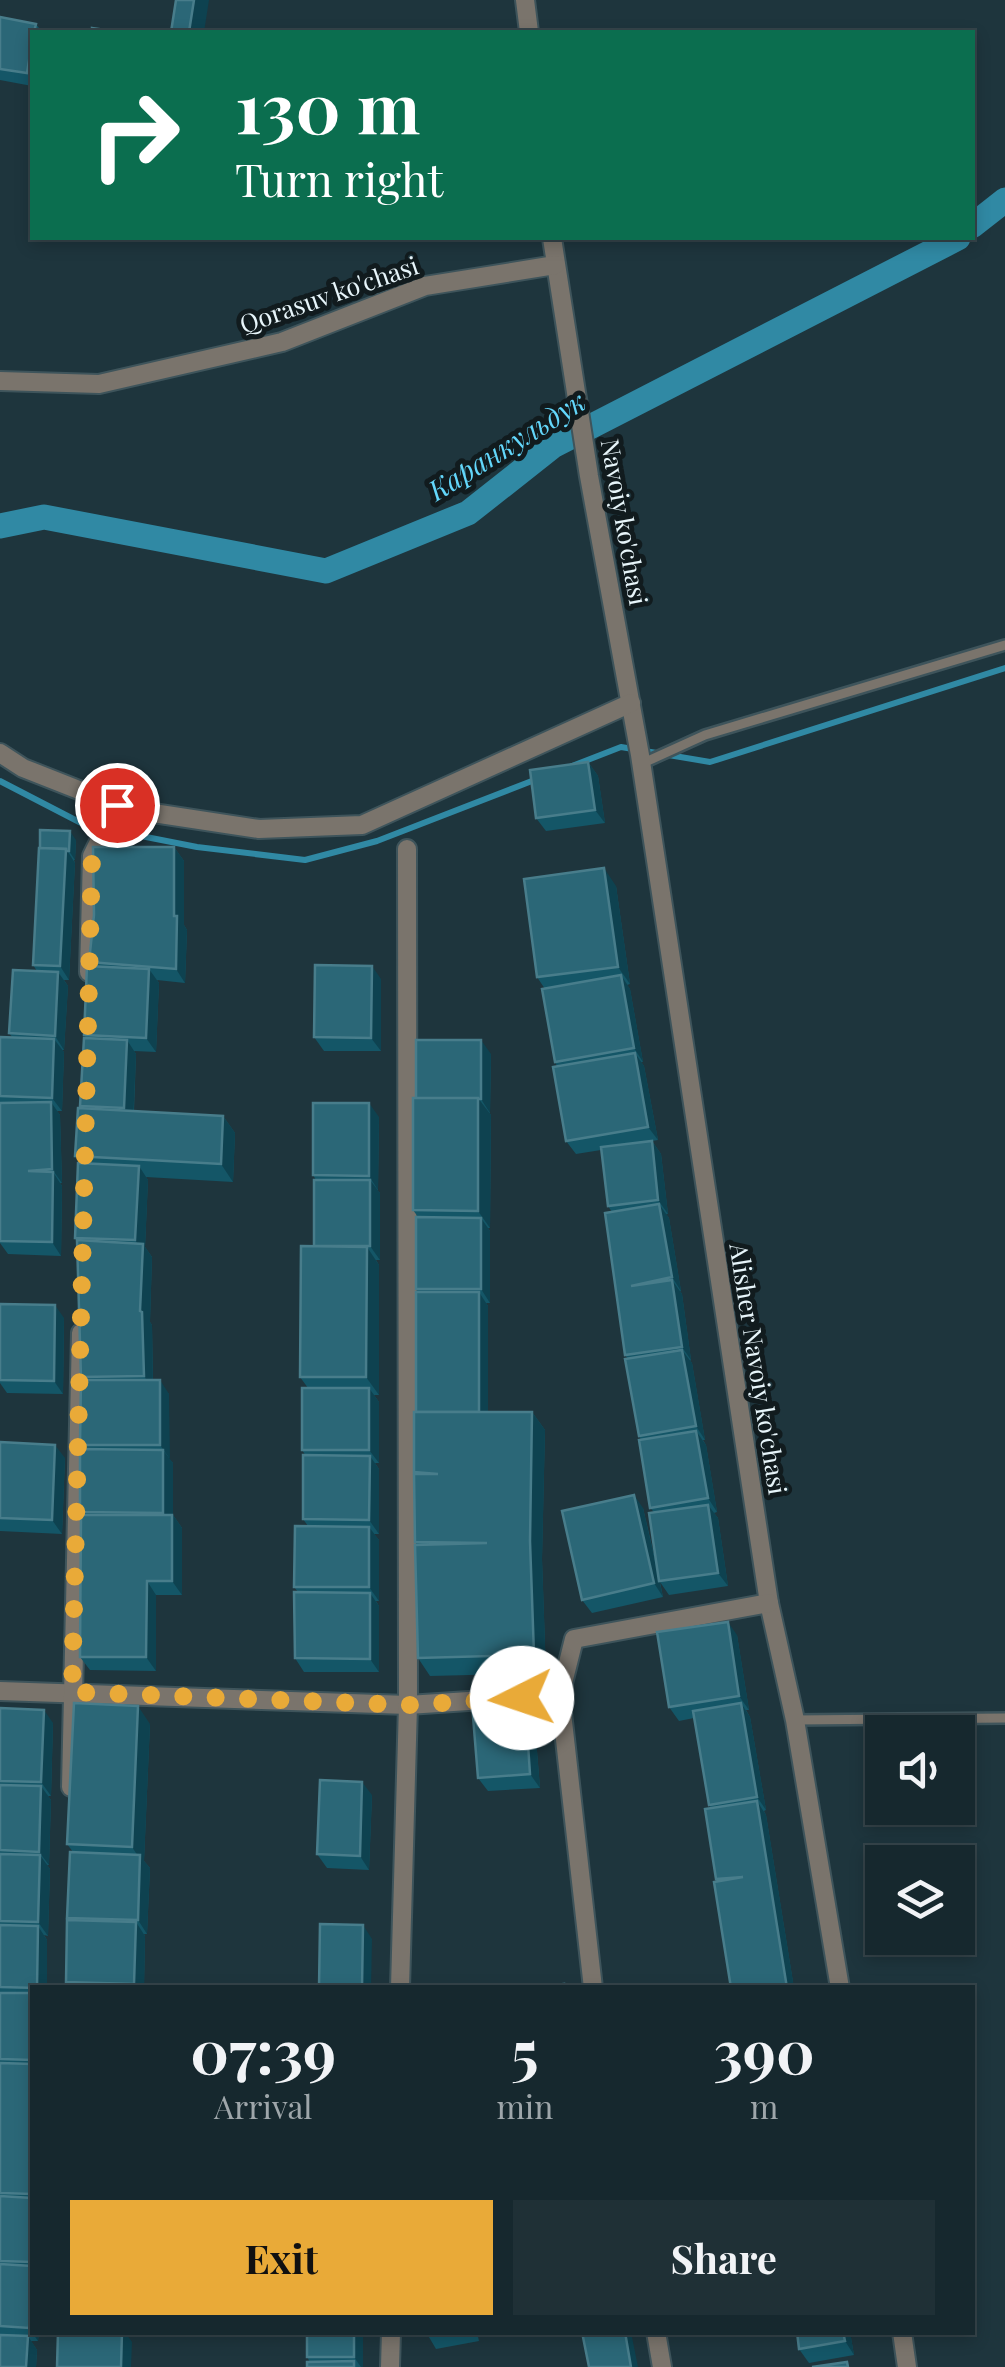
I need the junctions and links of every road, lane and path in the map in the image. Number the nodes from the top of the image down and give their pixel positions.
1 (525, 0) edge
2 (529, 30) edge
3 (552, 240) edge
4 (555, 266) junction
5 (0, 381) edge
6 (1005, 645) edge
7 (631, 703) junction
8 (0, 753) edge
9 (640, 760) junction
10 (117, 805) junction
11 (406, 849) dead end
12 (89, 995) edge
13 (81, 1314) edge
14 (769, 1603) junction
15 (0, 1692) edge
16 (72, 1692) junction
17 (560, 1695) junction
18 (408, 1705) junction
19 (1005, 1718) edge
20 (795, 1720) junction
21 (70, 1810) edge
22 (400, 1985) edge
23 (593, 1985) edge
24 (839, 1985) edge
25 (391, 2335) edge
26 (657, 2335) edge
27 (903, 2335) edge
28 (390, 2367) edge
29 (662, 2367) edge
30 (908, 2367) edge

1 - 2 street
3 - 4 street, Navoiy ko'chasi
4 - 5 street, Qorasuv ko'chasi
4 - 7 street, Navoiy ko'chasi
6 - 9 lane
7 - 9 street, Navoiy ko'chasi
7 - 10 street
8 - 10 street
9 - 14 street, Alisher Navoiy ko'chasi
10 - 12 street
11 - 18 street
13 - 16 street
14 - 17 street
14 - 20 street, Alisher Navoiy ko'chasi
15 - 16 street
16 - 18 street
16 - 21 street
17 - 18 street
17 - 23 street
18 - 22 street
19 - 20 lane
20 - 24 street, Alisher Navoiy ko'chasi
25 - 28 street
26 - 29 street
27 - 30 street

